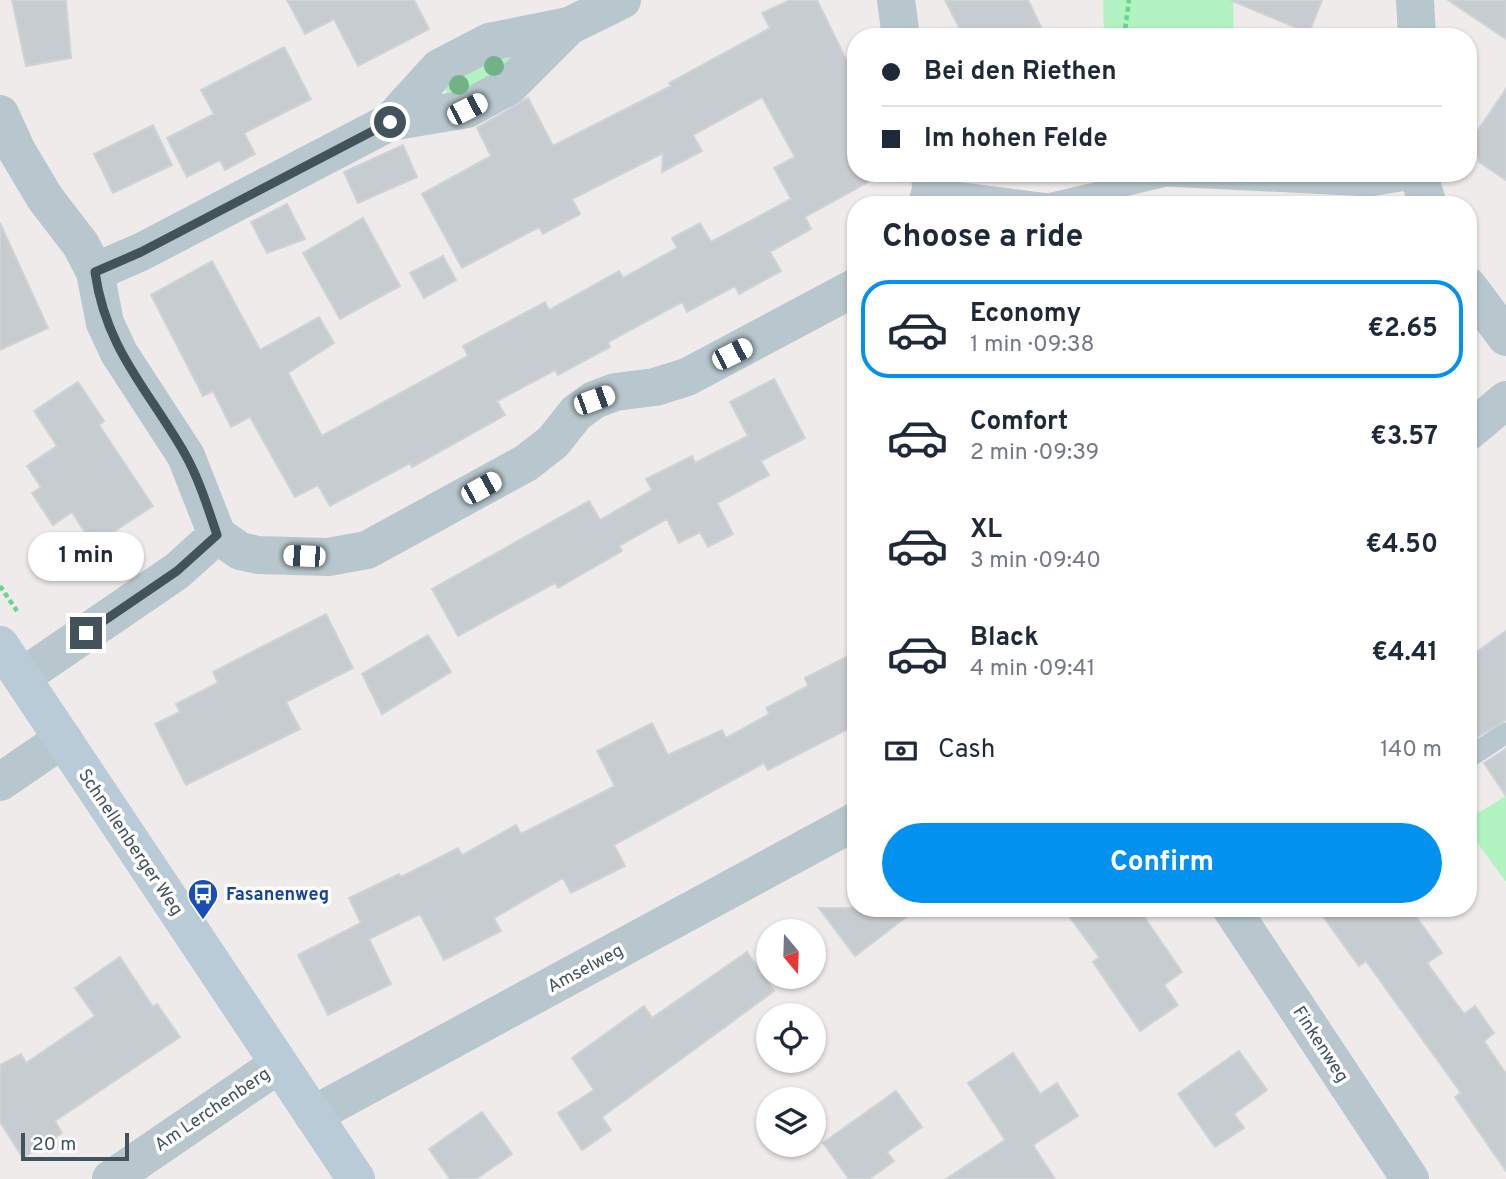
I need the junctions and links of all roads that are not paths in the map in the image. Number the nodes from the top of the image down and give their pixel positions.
1 (622, 0) edge
2 (896, 0) edge
3 (1415, 0) edge
4 (900, 28) edge
5 (1417, 28) edge
6 (0, 114) edge
7 (1141, 182) edge
8 (1289, 182) edge
9 (1422, 185) edge
10 (929, 189) edge
11 (985, 196) edge
12 (1082, 196) edge
13 (95, 272) junction
14 (847, 293) edge
15 (1477, 298) edge
16 (1506, 337) edge
17 (1506, 400) edge
18 (1477, 424) edge
19 (217, 535) junction
20 (0, 645) edge
21 (22, 677) junction
22 (1506, 733) edge
23 (63, 739) junction
24 (1477, 752) edge
25 (0, 782) edge
26 (847, 826) edge
27 (1237, 917) edge
28 (279, 1064) junction
29 (313, 1115) junction
30 (111, 1179) edge
31 (356, 1179) edge
32 (1410, 1179) edge

1 - 13 street
2 - 4 street
3 - 5 street
6 - 13 street
7 - 12 lane
8 - 9 lane
10 - 11 lane
13 - 19 street
14 - 19 street
15 - 16 street
17 - 18 street
19 - 21 street
20 - 21 street, Schnellenberger Weg
21 - 23 street, Schnellenberger Weg
22 - 24 lane
23 - 25 street
23 - 28 street, Schnellenberger Weg
26 - 29 street, Amselweg
27 - 32 street, Finkenweg
28 - 29 street, Schnellenberger Weg
28 - 30 street, Am Lerchenberg
29 - 31 street, Schnellenberger Weg

